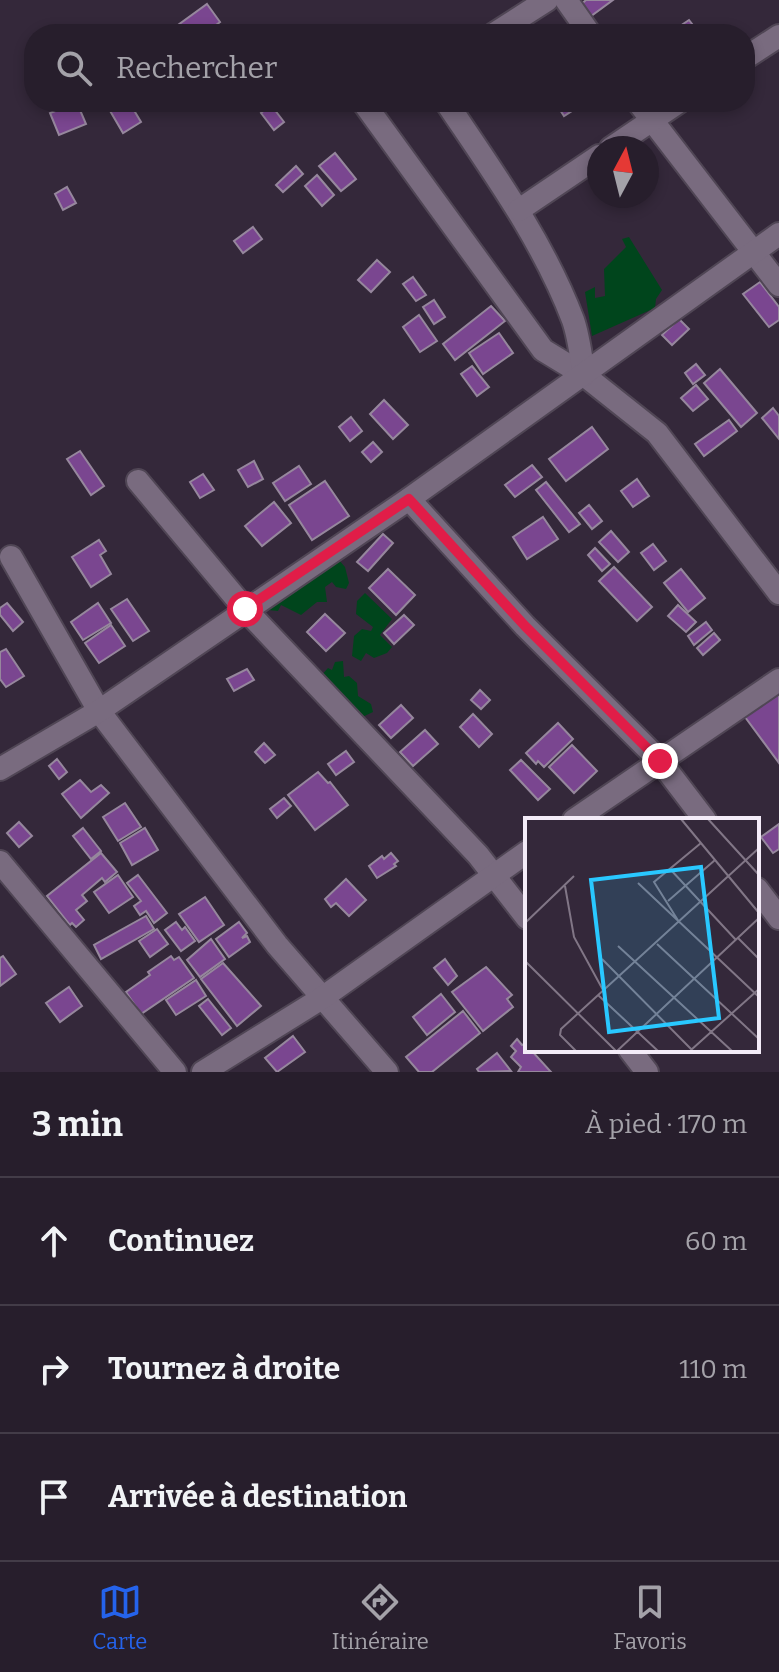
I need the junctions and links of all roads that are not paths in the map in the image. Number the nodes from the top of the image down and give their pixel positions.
1 (547, 0) edge
2 (566, 0) edge
3 (510, 24) edge
4 (583, 24) edge
5 (779, 36) edge
6 (755, 52) edge
7 (370, 112) edge
8 (453, 112) edge
9 (644, 112) edge
10 (646, 112) edge
11 (622, 136) edge
12 (587, 164) edge
13 (519, 210) junction
14 (779, 234) edge
15 (754, 251) junction
16 (779, 285) edge
17 (584, 375) junction
18 (138, 481) dead end
19 (409, 499) junction
20 (11, 557) dead end
21 (779, 593) edge
22 (245, 609) junction
23 (779, 680) edge
24 (99, 711) junction
25 (660, 761) junction
26 (0, 769) edge
27 (577, 818) edge
28 (703, 818) edge
29 (525, 853) edge
30 (0, 862) edge
31 (493, 875) junction
32 (759, 892) edge
33 (525, 915) edge
34 (779, 918) edge
35 (322, 998) junction
36 (632, 1052) edge
37 (175, 1072) edge
38 (203, 1072) edge
39 (387, 1072) edge
40 (647, 1072) edge

1 - 3 street
2 - 4 street
5 - 6 street
7 - 17 street
8 - 13 street
9 - 11 street
10 - 15 street
12 - 13 street
13 - 17 street
14 - 15 street
15 - 16 street
15 - 17 street
17 - 19 street
17 - 21 street
18 - 22 street
19 - 22 street
19 - 25 street
20 - 24 street
22 - 24 street
22 - 31 street
23 - 25 street
24 - 26 street
24 - 35 street
25 - 27 street
25 - 28 street
29 - 31 street
30 - 37 street
31 - 33 street
31 - 35 street
32 - 34 street
35 - 38 street
35 - 39 street
36 - 40 street

